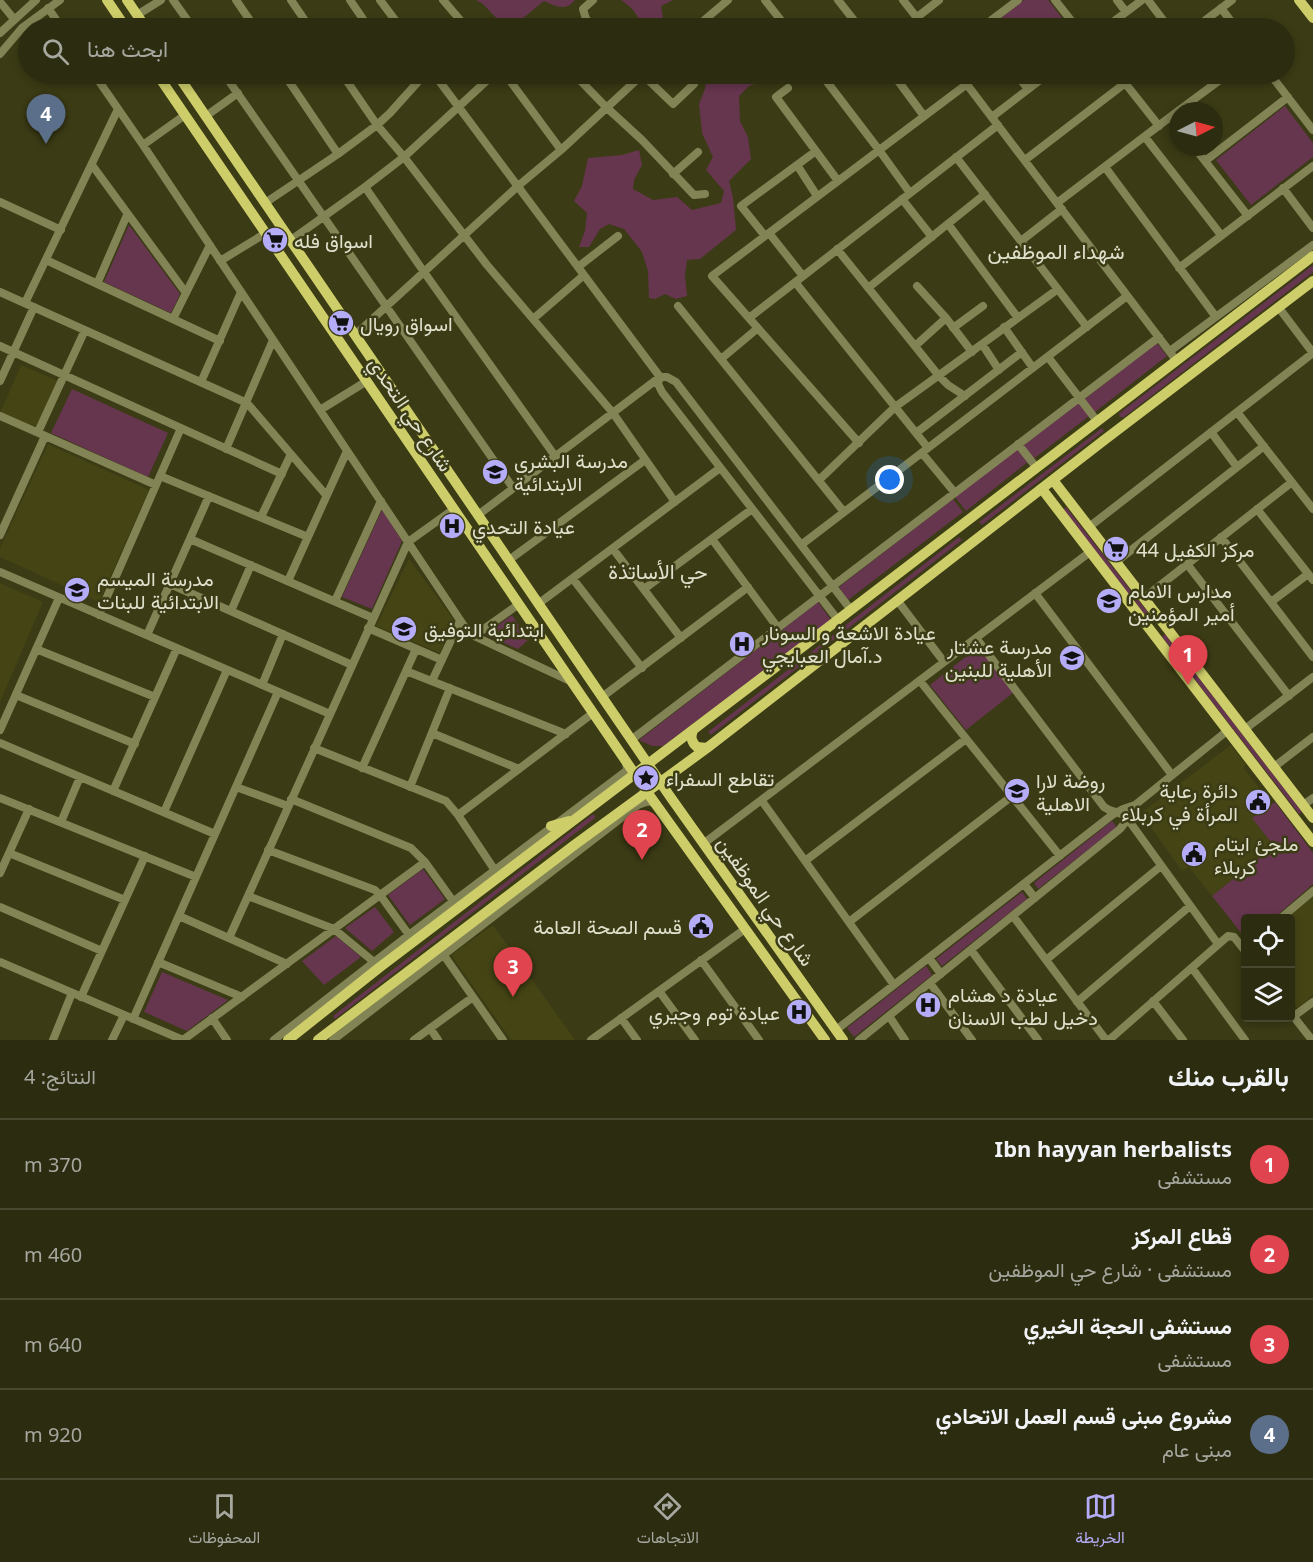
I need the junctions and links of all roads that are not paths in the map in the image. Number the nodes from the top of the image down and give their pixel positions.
1 (36, 0) edge
2 (60, 0) edge
3 (107, 0) edge
4 (127, 0) edge
5 (161, 0) edge
6 (173, 0) edge
7 (236, 0) edge
8 (291, 0) edge
9 (350, 0) edge
10 (380, 0) edge
11 (443, 0) edge
12 (593, 0) edge
13 (728, 0) edge
14 (765, 0) edge
15 (838, 0) edge
16 (903, 0) edge
17 (939, 0) edge
18 (1018, 0) edge
19 (1055, 0) edge
20 (1117, 0) edge
21 (1142, 0) edge
22 (1148, 0) edge
23 (1232, 0) edge
24 (1299, 0) edge
25 (0, 2) edge
26 (48, 8) junction
27 (1221, 8) junction
28 (1126, 12) junction
29 (137, 15) junction
30 (35, 18) edge
31 (55, 18) edge
32 (119, 18) edge
33 (139, 18) edge
34 (186, 18) edge
35 (248, 18) edge
36 (302, 18) edge
37 (362, 18) edge
38 (394, 18) edge
39 (458, 18) edge
40 (586, 18) edge
41 (707, 18) edge
42 (779, 18) edge
43 (852, 18) edge
44 (916, 18) joint
45 (994, 18) edge
46 (1069, 18) edge
47 (1118, 18) edge
48 (1161, 18) edge
49 (1208, 18) edge
50 (1228, 18) edge
51 (1313, 18) edge
52 (14, 19) junction
53 (0, 33) edge
54 (18, 33) edge
55 (0, 54) edge
56 (101, 84) edge
57 (164, 84) edge
58 (184, 84) edge
59 (231, 84) edge
60 (291, 84) edge
61 (349, 84) edge
62 (416, 84) edge
63 (442, 84) edge
64 (483, 84) edge
65 (512, 84) edge
66 (584, 84) edge
67 (631, 84) edge
68 (652, 84) edge
69 (694, 84) dead end
70 (829, 84) edge
71 (900, 84) edge
72 (967, 84) joint
73 (1024, 84) edge
74 (1035, 84) edge
75 (1124, 84) edge
76 (1126, 84) edge
77 (1214, 84) edge
78 (1278, 84) edge
79 (788, 88) dead end
80 (1028, 89) junction
81 (238, 93) junction
82 (1288, 97) junction
83 (1190, 102) edge
84 (459, 107) junction
85 (606, 107) junction
86 (118, 109) junction
87 (185, 116) junction
88 (206, 116) junction
89 (924, 116) junction
90 (992, 117) junction
91 (1169, 118) edge
92 (998, 124) junction
93 (377, 125) junction
94 (1159, 126) junction
95 (1313, 130) edge
96 (1145, 137) junction
97 (143, 145) junction
98 (561, 150) junction
99 (879, 150) junction
100 (816, 151) junction
101 (698, 152) dead end
102 (338, 154) junction
103 (1201, 156) edge
104 (404, 157) junction
105 (956, 157) junction
106 (1025, 160) junction
107 (1205, 161) junction
108 (92, 165) junction
109 (797, 165) junction
110 (1313, 166) edge
111 (1105, 167) junction
112 (673, 174) junction
113 (299, 180) junction
114 (838, 181) junction
115 (518, 186) junction
116 (365, 188) junction
117 (1283, 188) junction
118 (910, 193) junction
119 (705, 194) dead end
120 (985, 195) junction
121 (817, 196) junction
122 (902, 199) junction
123 (0, 202) edge
124 (265, 203) junction
125 (1060, 206) junction
126 (128, 215) junction
127 (324, 216) junction
128 (1248, 216) junction
129 (948, 224) junction
130 (1313, 228) edge
131 (60, 230) junction
132 (266, 233) junction
133 (767, 235) junction
134 (1221, 235) junction
135 (464, 236) junction
136 (618, 236) dead end
137 (932, 237) junction
138 (291, 240) junction
139 (1021, 241) junction
140 (210, 245) junction
141 (1313, 245) edge
142 (837, 249) junction
143 (1313, 256) edge
144 (46, 260) junction
145 (220, 261) junction
146 (579, 267) junction
147 (1179, 268) junction
148 (423, 272) junction
149 (584, 275) junction
150 (803, 276) junction
151 (1313, 281) edge
152 (795, 282) junction
153 (97, 284) junction
154 (917, 286) dead end
155 (868, 288) junction
156 (1058, 289) junction
157 (0, 292) edge
158 (241, 292) junction
159 (186, 293) junction
160 (1127, 296) junction
161 (25, 303) junction
162 (387, 306) junction
163 (678, 306) dead end
164 (983, 306) dead end
165 (34, 307) junction
166 (1279, 308) junction
167 (1216, 317) junction
168 (749, 318) junction
169 (946, 318) junction
170 (1018, 318) junction
171 (173, 319) junction
172 (533, 320) junction
173 (1004, 327) junction
174 (1087, 327) junction
175 (758, 328) junction
176 (953, 328) junction
177 (85, 330) junction
178 (355, 335) junction
179 (1159, 337) junction
180 (220, 340) junction
181 (273, 340) junction
182 (982, 344) junction
183 (0, 346) edge
184 (915, 346) junction
185 (13, 352) junction
186 (972, 352) junction
187 (1022, 352) junction
188 (1313, 353) edge
189 (1173, 356) junction
190 (1048, 357) junction
191 (721, 359) junction
192 (1033, 368) junction
193 (999, 370) junction
194 (64, 375) junction
195 (939, 376) junction
196 (660, 377) junction
197 (0, 381) edge
198 (367, 381) junction
199 (201, 382) junction
200 (965, 396) junction
201 (1079, 398) junction
202 (246, 403) junction
203 (895, 407) junction
204 (1114, 408) junction
205 (320, 410) junction
206 (613, 412) junction
207 (1237, 412) junction
208 (0, 416) edge
209 (1098, 420) junction
210 (1126, 423) junction
211 (181, 428) junction
212 (422, 432) junction
213 (1211, 432) junction
214 (916, 433) junction
215 (41, 434) junction
216 (1111, 435) junction
217 (408, 440) junction
218 (859, 443) junction
219 (1018, 444) junction
220 (1264, 446) junction
221 (226, 449) junction
222 (347, 451) junction
223 (925, 451) junction
224 (291, 454) junction
225 (555, 456) junction
226 (439, 459) junction
227 (645, 460) junction
228 (1036, 467) junction
229 (1237, 467) junction
230 (720, 468) junction
231 (427, 470) junction
232 (282, 474) junction
233 (160, 476) junction
234 (819, 480) junction
235 (1053, 480) junction
236 (1292, 482) junction
237 (156, 484) junction
238 (513, 488) junction
239 (1042, 489) junction
240 (955, 493) junction
241 (326, 495) junction
242 (209, 496) junction
243 (381, 501) junction
244 (675, 502) junction
245 (1071, 505) junction
246 (454, 509) junction
247 (752, 509) junction
248 (1257, 509) junction
249 (1313, 509) edge
250 (844, 512) junction
251 (1060, 512) junction
252 (478, 514) junction
253 (974, 515) junction
254 (261, 517) junction
255 (960, 526) junction
256 (486, 527) junction
257 (1089, 527) junction
258 (986, 532) junction
259 (0, 535) edge
260 (308, 537) junction
261 (473, 537) junction
262 (1221, 537) junction
263 (190, 539) junction
264 (712, 539) junction
265 (408, 542) junction
266 (973, 542) junction
267 (801, 545) junction
268 (500, 547) junction
269 (613, 549) junction
270 (1089, 552) junction
271 (487, 558) junction
272 (509, 560) junction
273 (1116, 562) junction
274 (1187, 564) junction
275 (251, 565) junction
276 (0, 572) edge
277 (1311, 577) edge
278 (573, 579) junction
279 (288, 581) junction
280 (170, 584) junction
281 (833, 586) junction
282 (748, 587) junction
283 (644, 589) junction
284 (1035, 593) junction
285 (820, 596) junction
286 (59, 598) junction
287 (1143, 598) junction
288 (897, 600) junction
289 (335, 602) junction
290 (1271, 602) junction
291 (519, 604) junction
292 (538, 604) junction
293 (850, 610) junction
294 (231, 611) junction
295 (99, 615) junction
296 (1158, 617) junction
297 (373, 618) junction
298 (838, 620) junction
299 (460, 621) junction
300 (1146, 625) junction
301 (368, 628) junction
302 (778, 628) junction
303 (1168, 630) junction
304 (283, 634) junction
305 (147, 635) junction
306 (474, 636) junction
307 (681, 638) junction
308 (976, 638) junction
309 (1157, 639) junction
310 (177, 648) junction
311 (416, 649) junction
312 (36, 650) junction
313 (1313, 657) edge
314 (442, 660) junction
315 (944, 662) junction
316 (352, 665) junction
317 (642, 668) junction
318 (227, 670) junction
319 (406, 671) junction
320 (1313, 677) edge
321 (432, 681) junction
322 (920, 681) junction
323 (572, 682) junction
324 (262, 685) junction
325 (450, 688) junction
326 (278, 692) junction
327 (16, 695) junction
328 (1289, 696) junction
329 (155, 697) junction
330 (602, 697) junction
331 (611, 710) junction
332 (3, 714) edge
333 (330, 714) junction
334 (595, 716) junction
335 (694, 729) junction
336 (1245, 729) junction
337 (0, 730) edge
338 (1227, 731) junction
339 (432, 733) junction
340 (566, 734) junction
341 (1313, 737) edge
342 (966, 739) junction
343 (631, 740) junction
344 (0, 743) edge
345 (135, 744) junction
346 (314, 748) junction
347 (669, 748) junction
348 (707, 748) junction
349 (626, 761) junction
350 (648, 764) junction
351 (1274, 767) junction
352 (363, 768) junction
353 (519, 769) junction
354 (635, 774) junction
355 (1172, 775) junction
356 (80, 777) junction
357 (660, 782) junction
358 (236, 787) junction
359 (410, 787) junction
360 (114, 791) junction
361 (647, 792) junction
362 (1012, 796) junction
363 (0, 798) edge
364 (1313, 798) edge
365 (762, 801) junction
366 (290, 802) junction
367 (656, 805) junction
368 (1135, 805) junction
369 (29, 809) junction
370 (1308, 811) edge
371 (164, 812) junction
372 (1118, 812) junction
373 (458, 814) junction
374 (581, 814) junction
375 (1128, 820) junction
376 (1296, 820) junction
377 (61, 822) junction
378 (551, 826) junction
379 (1309, 828) edge
380 (595, 829) junction
381 (215, 834) junction
382 (1313, 842) edge
383 (704, 844) junction
384 (575, 849) junction
385 (268, 850) junction
386 (9, 853) junction
387 (145, 856) junction
388 (1060, 856) junction
389 (805, 861) junction
390 (424, 862) junction
391 (719, 866) junction
392 (1161, 866) junction
393 (494, 869) junction
394 (0, 873) edge
395 (707, 876) junction
396 (196, 877) junction
397 (731, 882) junction
398 (1024, 884) junction
399 (1313, 891) edge
400 (719, 892) junction
401 (380, 895) junction
402 (248, 896) junction
403 (1035, 898) junction
404 (125, 900) junction
405 (453, 901) junction
406 (1190, 906) junction
407 (0, 907) edge
408 (1286, 914) edge
409 (179, 916) junction
410 (1013, 916) junction
411 (849, 922) junction
412 (745, 928) junction
413 (334, 929) junction
414 (409, 935) junction
415 (229, 938) junction
416 (1218, 944) junction
417 (1241, 945) edge
418 (779, 950) junction
419 (971, 950) junction
420 (102, 951) junction
421 (443, 954) junction
422 (928, 958) junction
423 (766, 959) junction
424 (701, 960) junction
425 (1046, 960) junction
426 (0, 962) edge
427 (158, 962) junction
428 (287, 963) junction
429 (377, 964) junction
430 (790, 966) junction
431 (1192, 968) junction
432 (941, 974) junction
433 (778, 976) junction
434 (930, 983) junction
435 (894, 985) junction
436 (396, 986) junction
437 (659, 991) junction
438 (72, 993) junction
439 (81, 997) junction
440 (242, 997) junction
441 (473, 997) junction
442 (1153, 1001) junction
443 (1077, 1002) junction
444 (1313, 1002) edge
445 (331, 1005) junction
446 (1295, 1012) edge
447 (124, 1015) junction
448 (889, 1016) junction
449 (212, 1018) junction
450 (621, 1018) junction
451 (1295, 1018) edge
452 (133, 1019) junction
453 (343, 1021) junction
454 (307, 1024) junction
455 (430, 1028) junction
456 (839, 1035) edge
457 (1119, 1037) edge
458 (53, 1040) edge
459 (112, 1040) edge
460 (183, 1040) edge
461 (227, 1040) edge
462 (274, 1040) edge
463 (288, 1040) edge
464 (319, 1040) edge
465 (333, 1040) edge
466 (414, 1040) edge
467 (438, 1040) edge
468 (503, 1040) edge
469 (591, 1040) edge
470 (636, 1040) edge
471 (695, 1040) edge
472 (759, 1040) edge
473 (825, 1040) edge
474 (859, 1040) edge
475 (905, 1040) edge
476 (972, 1040) edge
477 (1038, 1040) edge
478 (1108, 1040) edge
479 (1182, 1040) edge
480 (1245, 1040) edge
481 (1312, 1040) edge

1 - 52 street
2 - 26 street
3 - 32 main road
4 - 29 main road
5 - 29 street
6 - 34 street
7 - 35 street
8 - 36 street
9 - 37 street
10 - 38 street
11 - 39 street
12 - 40 street
13 - 41 street
14 - 42 street
15 - 43 street
16 - 44 street
17 - 44 street
18 - 45 street
19 - 46 street
20 - 28 street
21 - 28 street
22 - 48 street
23 - 27 street
24 - 51 main road
25 - 52 street
26 - 30 street
26 - 31 street
27 - 49 street
27 - 50 street
28 - 47 street
29 - 33 main road
52 - 53 street
54 - 55 street
56 - 86 street
57 - 87 main road, شارع حي التحدي
58 - 88 main road, شارع حي التحدي
59 - 81 street
60 - 102 street
61 - 93 street
62 - 93 street
63 - 84 street
64 - 84 street
65 - 98 street
66 - 85 street
67 - 85 street
68 - 69 street
70 - 99 street
71 - 89 street
72 - 89 street
72 - 90 street
73 - 80 street
74 - 80 street
75 - 106 street
76 - 94 street
77 - 83 street
78 - 82 street
79 - 100 street
80 - 90 street
81 - 88 street
81 - 113 street
82 - 95 street
82 - 107 street
84 - 104 street
84 - 115 street
85 - 98 street
85 - 112 street
86 - 97 street
86 - 108 street
87 - 97 street
87 - 132 main road, شارع حي التحدي
88 - 124 main road, شارع حي التحدي
89 - 99 street
90 - 92 street
91 - 94 street
92 - 105 street
92 - 106 street
93 - 102 street
93 - 104 street
94 - 96 street
96 - 111 street
96 - 134 street
97 - 140 street
98 - 115 street
99 - 114 street
99 - 118 street
100 - 109 street
100 - 114 street
101 - 112 street
102 - 113 street
103 - 107 street
104 - 116 street
104 - 135 street
105 - 118 street
105 - 120 street
106 - 125 street
107 - 128 street
108 - 126 street
108 - 131 street
109 - 121 street
109 - 133 street
110 - 117 street
111 - 125 street
111 - 147 street
112 - 119 street
113 - 124 street
113 - 127 street
114 - 121 street
115 - 135 street
115 - 146 street
116 - 127 street
116 - 148 street
117 - 128 street
117 - 130 street
118 - 122 street
120 - 129 street
120 - 139 street
121 - 133 street
122 - 137 street
122 - 142 street
123 - 131 street
124 - 138 main road, شارع حي التحدي
125 - 139 street
125 - 160 street
126 - 153 street
126 - 159 street
127 - 138 street
127 - 162 street
128 - 134 street
129 - 137 street
129 - 170 street
131 - 144 street
132 - 145 street
132 - 198 main road, شارع حي التحدي
133 - 150 street
133 - 168 street
134 - 147 street
135 - 148 street
135 - 172 street
136 - 146 street
137 - 155 street
138 - 178 main road, شارع حي التحدي
139 - 156 street
140 - 145 street
140 - 159 street
141 - 167 street
142 - 150 street
142 - 155 street
143 - 189 main road
144 - 153 street
144 - 161 street
145 - 158 street
146 - 149 street
147 - 167 street
148 - 162 street
148 - 225 street
149 - 172 street
149 - 196 street
150 - 152 street
151 - 166 main road
152 - 168 street
152 - 203 street
153 - 171 street
154 - 169 street
155 - 184 street
156 - 170 street
156 - 174 street
157 - 161 street
158 - 180 street
158 - 181 street
159 - 171 street
160 - 174 street
160 - 179 street
161 - 165 street
162 - 178 street
162 - 238 street
163 - 191 street
164 - 176 street
165 - 177 street
165 - 185 street
166 - 188 street
166 - 210 main road
167 - 189 street
168 - 175 street
169 - 176 street
169 - 184 street
170 - 173 street
171 - 180 street
172 - 206 street
173 - 182 street
173 - 187 street
174 - 190 street
175 - 191 street
175 - 218 street
176 - 186 street
177 - 194 street
177 - 199 street
178 - 212 main road, شارع حي التحدي
179 - 189 street
179 - 201 street
180 - 199 street
181 - 202 street
181 - 205 street
182 - 186 street
182 - 193 street
183 - 185 street
184 - 195 street
185 - 194 street
185 - 197 street
186 - 195 street
187 - 192 street
187 - 193 street
188 - 207 street
189 - 204 main road
190 - 192 street
190 - 201 street
191 - 234 street
192 - 223 street
193 - 200 street
194 - 211 street
194 - 215 street
195 - 200 street
195 - 203 street
196 - 206 street
196 - 230 street
196 - 267 street
198 - 205 street
198 - 217 main road, شارع حي التحدي
199 - 202 street
200 - 214 street
201 - 209 street
201 - 219 street
202 - 221 street
202 - 224 street
203 - 214 street
203 - 218 street
204 - 209 main road
204 - 210 main road
205 - 222 street
206 - 225 street
206 - 227 street
207 - 213 street
207 - 220 street
208 - 215 street
209 - 216 main road
209 - 228 main road
210 - 216 main road
211 - 221 street
211 - 233 street
212 - 217 main road
212 - 226 main road, شارع حي التحدي
213 - 229 street
213 - 257 street
214 - 223 street
215 - 237 street
215 - 259 street
216 - 235 main road
217 - 231 main road, شارع حي التحدي
218 - 234 street
219 - 228 street
219 - 240 street
220 - 229 street
220 - 236 street
221 - 232 street
222 - 241 street
222 - 243 street
223 - 240 street
223 - 250 street
224 - 232 street
224 - 241 street
225 - 238 street
226 - 231 main road
226 - 252 main road, شارع حي التحدي
227 - 244 street
227 - 272 street
228 - 253 main road
229 - 273 street
230 - 244 street
230 - 247 street
231 - 246 main road, شارع حي التحدي
232 - 254 street
233 - 237 street
233 - 242 street
234 - 250 street
235 - 239 main road
235 - 245 main road
236 - 248 street
236 - 249 street
237 - 295 street
238 - 252 street
239 - 251 main road
239 - 258 main road
240 - 281 street
241 - 260 street
242 - 254 street
242 - 263 street
243 - 265 street
243 - 289 street
244 - 269 street
245 - 251 main road
245 - 257 main road
246 - 261 main road, شارع حي التحدي
246 - 265 street
247 - 264 street
247 - 285 street
248 - 262 street
248 - 277 street
250 - 267 street
251 - 270 main road
252 - 256 main road, شارع حي التحدي
253 - 255 main road
253 - 258 main road
254 - 260 street
255 - 266 main road
255 - 293 main road
256 - 261 main road
256 - 268 main road, شارع حي التحدي
257 - 273 main road
258 - 266 main road
260 - 279 street
261 - 271 main road, شارع حي التحدي
262 - 274 street
262 - 290 street
263 - 275 street
263 - 280 street
264 - 282 street
264 - 283 street
265 - 297 street
265 - 299 street
266 - 288 main road
267 - 281 street
268 - 271 main road
268 - 272 main road, شارع حي التحدي
269 - 278 street
269 - 283 street
270 - 284 street
270 - 300 main road
271 - 291 main road, شارع حي التحدي
272 - 292 main road, شارع حي التحدي
273 - 287 main road
274 - 287 street
274 - 328 street
275 - 279 street
275 - 294 street
276 - 286 street
277 - 290 street
278 - 292 street
278 - 317 street
279 - 289 street
280 - 294 street
280 - 305 street
281 - 285 street
281 - 293 street
282 - 302 street
282 - 307 street
283 - 307 street
284 - 308 street
284 - 355 street
285 - 298 street
285 - 302 street
286 - 295 street
286 - 312 street
287 - 296 main road
288 - 315 street
288 - 348 main road
289 - 297 street
290 - 313 street
291 - 306 street
291 - 323 main road, شارع حي التحدي
292 - 330 main road, شارع حي التحدي
293 - 298 main road
294 - 304 street
295 - 305 street
296 - 300 main road
296 - 303 main road
297 - 301 street
298 - 335 main road
299 - 306 street
299 - 314 street
300 - 309 main road
301 - 311 street
301 - 316 street
302 - 343 street
303 - 309 main road
303 - 336 main road
304 - 316 street
304 - 324 street
305 - 310 street
306 - 323 street
307 - 317 street
308 - 315 street
308 - 372 street
309 - 338 main road
310 - 318 street
310 - 329 street
311 - 314 street
311 - 319 street
312 - 327 street
312 - 329 street
314 - 321 street
315 - 322 street
316 - 333 street
317 - 330 street
318 - 324 street
318 - 371 street
319 - 321 street
319 - 352 street
320 - 328 street
321 - 325 street
322 - 342 street
322 - 365 street
323 - 334 main road, شارع حي التحدي
324 - 326 street
325 - 339 street
325 - 340 street
326 - 333 street
326 - 358 street
327 - 332 street
327 - 345 street
328 - 336 street
329 - 345 street
330 - 331 main road, شارع حي التحدي
331 - 334 main road
331 - 343 main road, شارع حي التحدي
332 - 337 street
333 - 346 street
334 - 340 street
334 - 349 main road, شارع حي التحدي
335 - 347 main road
335 - 348 main road
336 - 351 main road
338 - 355 street
338 - 376 main road
339 - 353 street
339 - 359 street
340 - 353 street
341 - 351 street
342 - 362 street
342 - 389 street
343 - 347 main road
343 - 350 main road, شارع حي التحدي
344 - 356 street
345 - 360 street
346 - 352 street
346 - 366 street
347 - 350 main road
348 - 357 main road
349 - 354 main road, شارع حي التحدي
349 - 378 street
350 - 354 main road
350 - 357 main road
351 - 370 main road
352 - 359 street
353 - 373 street
354 - 361 main road
354 - 374 main road
355 - 368 street
356 - 360 street
356 - 377 street
357 - 361 main road
357 - 383 main road, شارع حي الموظفين
358 - 366 street
358 - 381 street
359 - 373 street
360 - 371 street
361 - 367 main road, شارع حي الموظفين
361 - 380 main road
362 - 388 street
362 - 411 street
363 - 369 street
364 - 370 street
365 - 383 street
365 - 389 street
366 - 385 street
366 - 390 street
367 - 384 street
367 - 395 main road, شارع حي الموظفين
368 - 372 street
368 - 375 street
369 - 377 street
369 - 386 street
370 - 376 main road
371 - 381 street
372 - 375 street
372 - 388 street
373 - 393 street
374 - 378 main road
374 - 380 main road
374 - 429 main road
375 - 392 street
375 - 403 street
376 - 379 main road
377 - 387 street
378 - 393 street
379 - 382 main road
380 - 384 main road
381 - 396 street
383 - 391 main road, شارع حي الموظفين
384 - 421 street
384 - 436 main road
385 - 401 street
385 - 402 street
386 - 394 street
386 - 404 street
387 - 396 street
387 - 404 street
388 - 398 street
389 - 411 street
390 - 401 street
390 - 405 street
391 - 395 main road
391 - 397 main road, شارع حي الموظفين
392 - 406 street
392 - 425 street
393 - 405 street
395 - 400 main road, شارع حي الموظفين
396 - 409 street
397 - 400 main road
397 - 418 main road, شارع حي الموظفين
398 - 403 street
398 - 422 street
399 - 408 street
400 - 412 main road, شارع حي الموظفين
401 - 413 street
401 - 414 street
402 - 413 street
402 - 415 street
403 - 410 street
404 - 420 street
405 - 414 street
406 - 416 street
406 - 443 street
407 - 420 street
409 - 415 street
409 - 427 street
410 - 419 street
410 - 425 street
411 - 435 street
412 - 423 main road, شارع حي الموظفين
412 - 424 street
413 - 428 street
413 - 429 street
414 - 429 street
415 - 428 street
416 - 417 street
416 - 431 street
418 - 423 main road
418 - 430 main road, شارع حي الموظفين
419 - 432 street
419 - 477 street
420 - 439 street
421 - 436 street
421 - 441 street
422 - 432 street
422 - 435 street
423 - 433 main road, شارع حي الموظفين
424 - 437 street
424 - 472 street
425 - 443 street
426 - 438 street
427 - 440 street
427 - 452 street
428 - 440 street
429 - 445 main road
429 - 462 street
430 - 433 main road
430 - 456 main road, شارع حي الموظفين
431 - 442 street
431 - 480 street
432 - 434 street
433 - 473 main road, شارع حي الموظفين
434 - 448 street
434 - 476 street
435 - 456 street
436 - 453 main road
436 - 465 street
437 - 450 street
437 - 471 street
438 - 439 street
438 - 458 street
439 - 447 street
440 - 449 street
441 - 455 street
441 - 468 street
442 - 457 street
442 - 479 street
443 - 478 street
444 - 446 street
445 - 453 main road
445 - 454 main road
447 - 452 street
447 - 459 street
448 - 474 street
448 - 475 street
449 - 460 street
449 - 461 street
450 - 469 street
450 - 470 street
451 - 481 street
452 - 460 street
453 - 464 main road
454 - 463 main road
454 - 464 main road
455 - 466 street
455 - 467 street
457 - 478 street

